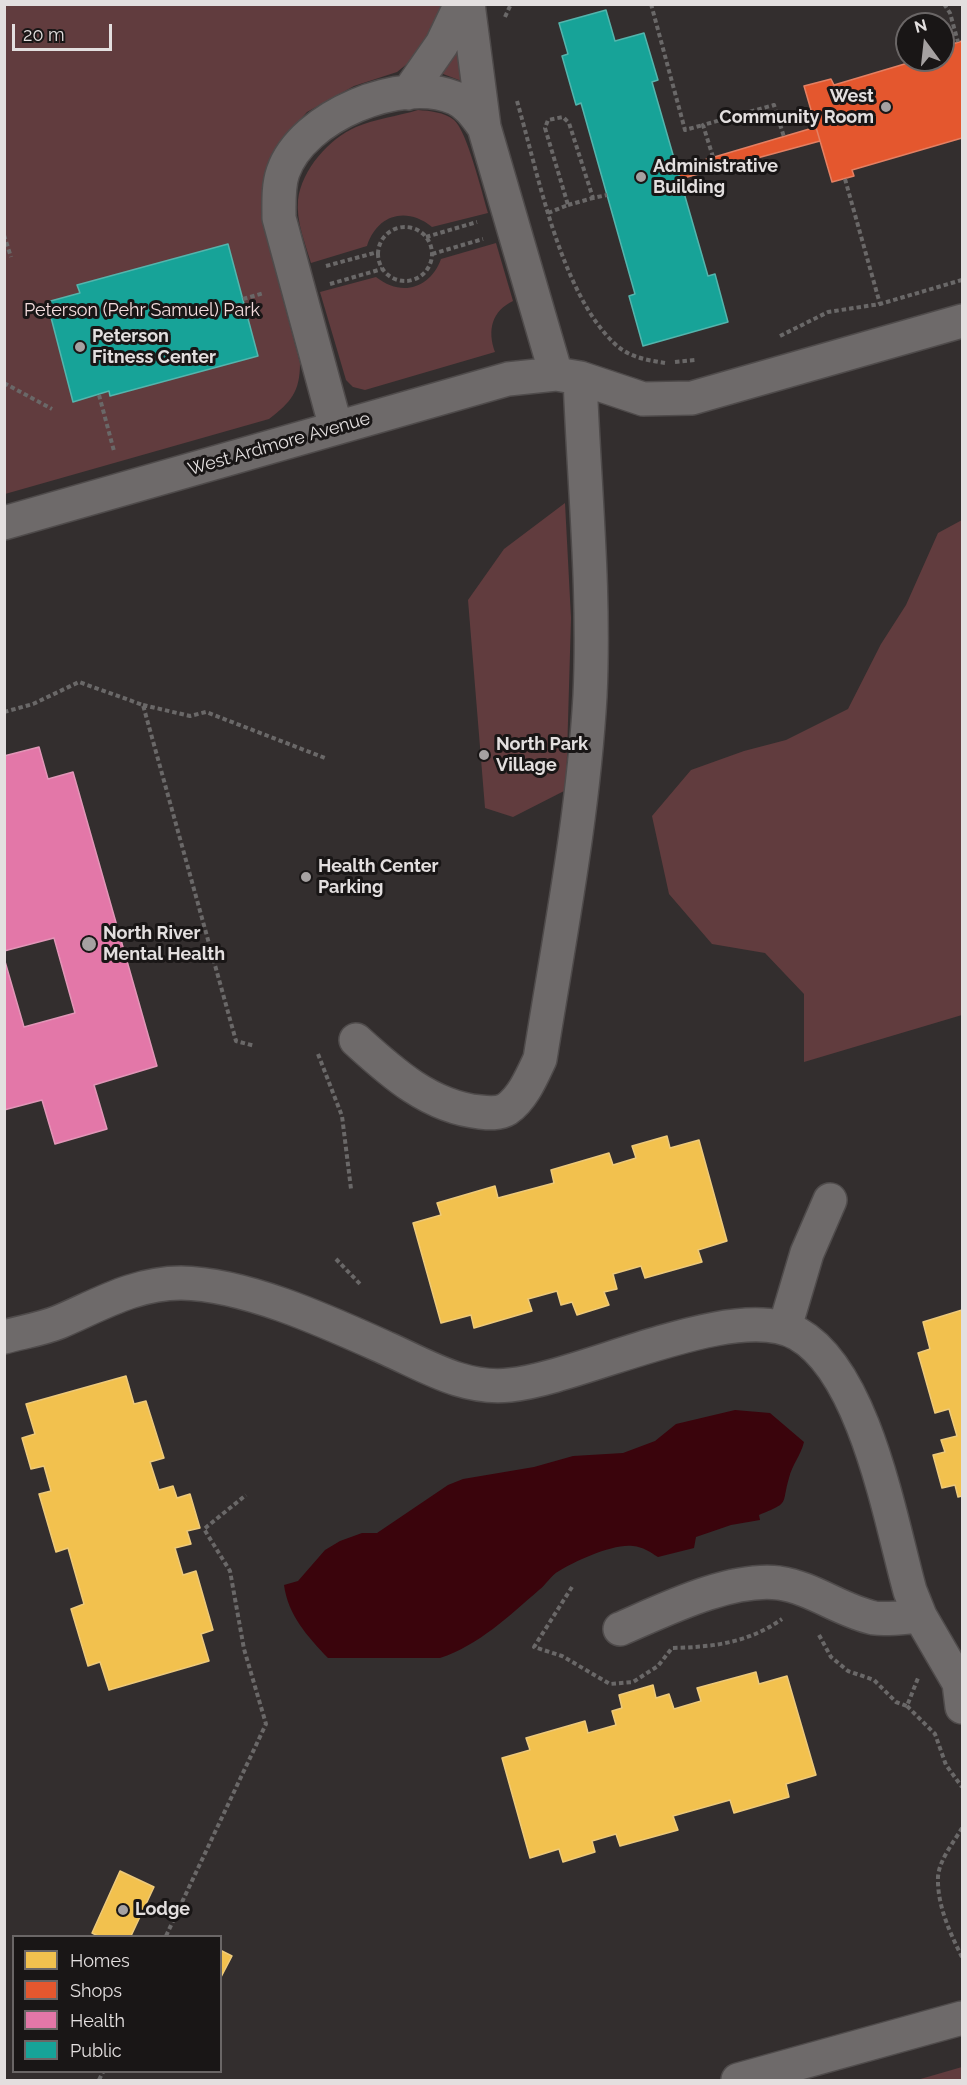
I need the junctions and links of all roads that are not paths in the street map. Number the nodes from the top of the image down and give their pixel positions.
1 (461, 4) edge
2 (468, 4) edge
3 (408, 93) junction
4 (484, 127) junction
5 (963, 321) edge
6 (568, 376) junction
7 (336, 428) junction
8 (4, 523) edge
9 (356, 1040) dead end
10 (830, 1200) dead end
11 (785, 1327) junction
12 (4, 1337) edge
13 (920, 1616) junction
14 (620, 1629) dead end
15 (961, 1691) edge
16 (963, 2018) edge
17 (738, 2080) edge

1 - 3 street
2 - 4 street
3 - 4 street
3 - 7 street
4 - 6 street
5 - 6 street
6 - 7 street, West Ardmore Avenue
6 - 9 street
7 - 8 street, West Ardmore Avenue
10 - 11 street
11 - 12 street
11 - 13 street
13 - 14 street
13 - 15 street
16 - 17 street

